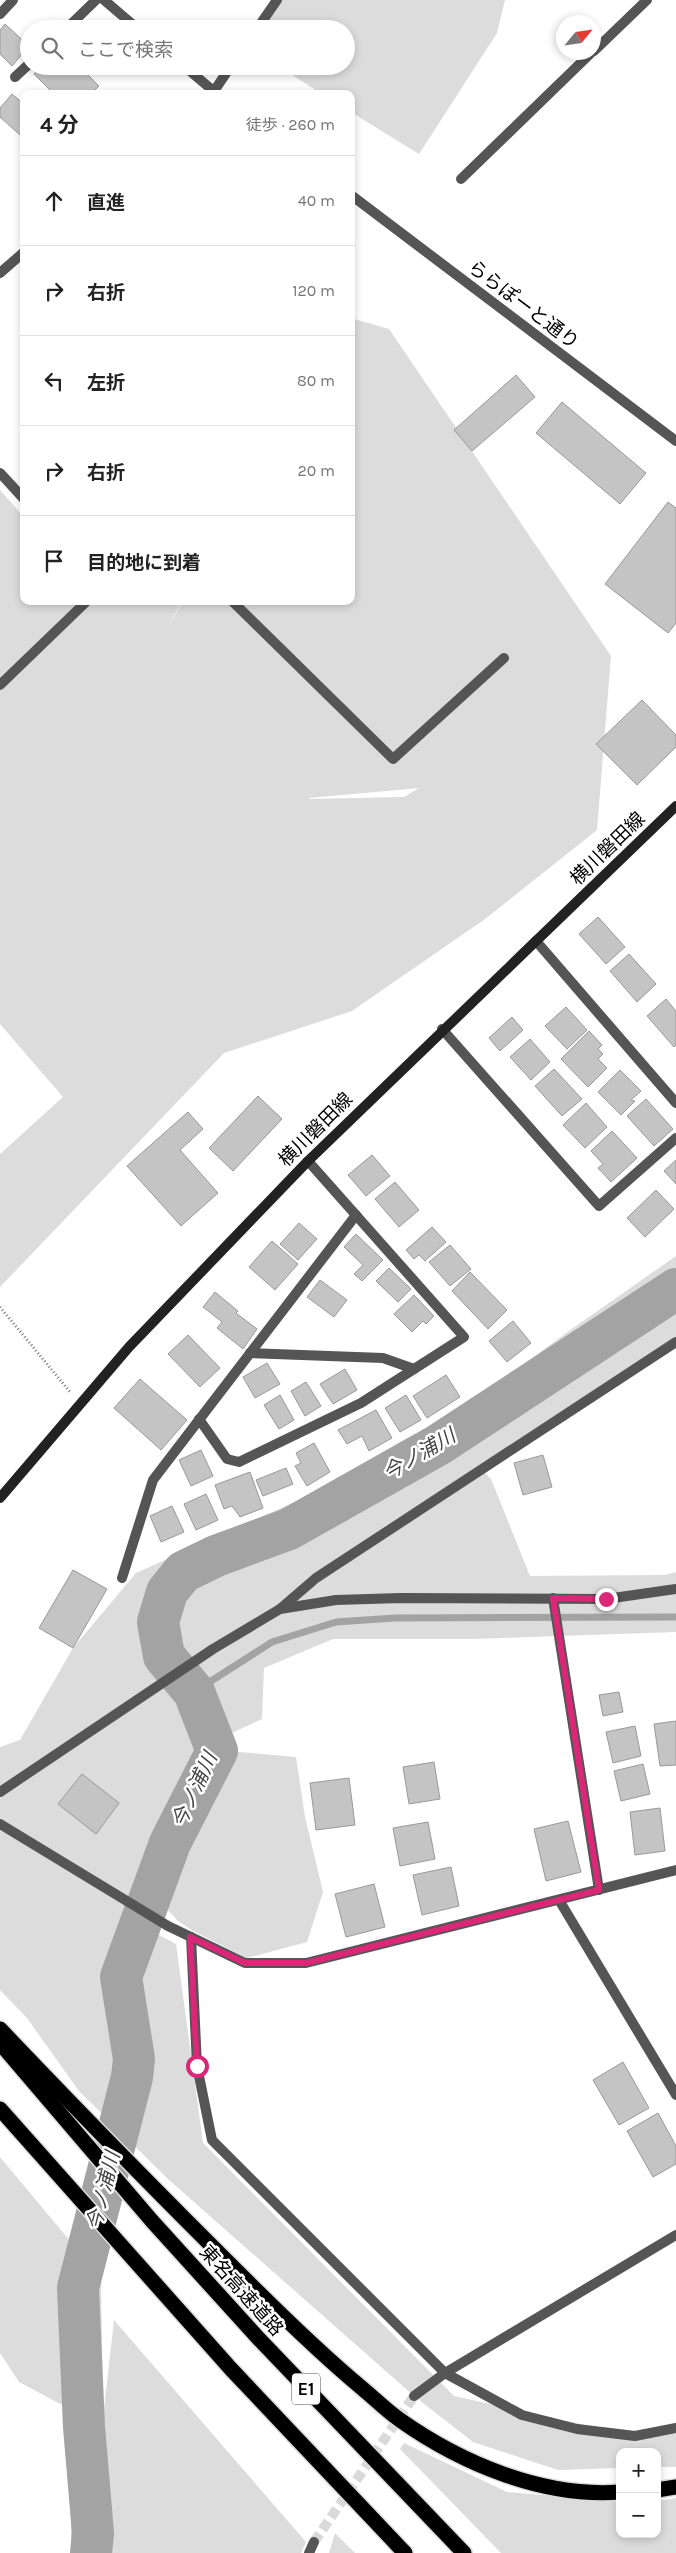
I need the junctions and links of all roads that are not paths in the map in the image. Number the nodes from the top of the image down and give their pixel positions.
1 (13, 0) edge
2 (96, 0) edge
3 (104, 0) edge
4 (277, 0) edge
5 (647, 0) edge
6 (0, 14) edge
7 (75, 20) edge
8 (127, 20) edge
9 (263, 20) edge
10 (601, 44) edge
11 (585, 60) edge
12 (20, 72) edge
13 (194, 75) edge
14 (225, 75) edge
15 (15, 77) dead end
16 (211, 90) edge
17 (216, 90) edge
18 (460, 179) dead end
19 (355, 198) edge
20 (20, 256) edge
21 (0, 273) edge
22 (676, 441) edge
23 (0, 473) edge
24 (20, 495) edge
25 (83, 605) edge
26 (236, 605) edge
27 (504, 658) dead end
28 (0, 685) edge
29 (676, 806) edge
30 (536, 941) junction
31 (442, 1029) junction
32 (676, 1103) edge
33 (676, 1138) edge
34 (308, 1161) junction
35 (356, 1215) junction
36 (676, 1342) edge
37 (250, 1353) junction
38 (414, 1369) junction
39 (199, 1419) junction
40 (0, 1498) edge
41 (122, 1578) dead end
42 (674, 1590) edge
43 (553, 1598) junction
44 (280, 1609) junction
45 (0, 1792) edge
46 (0, 1824) edge
47 (676, 1870) edge
48 (599, 1890) junction
49 (559, 1900) junction
50 (190, 1937) junction
51 (0, 2029) edge
52 (0, 2043) edge
53 (676, 2095) edge
54 (0, 2109) edge
55 (676, 2235) edge
56 (445, 2372) junction
57 (414, 2396) tunnel mouth
58 (676, 2428) edge
59 (676, 2487) edge
60 (661, 2489) edge
61 (616, 2492) edge
62 (314, 2542) tunnel mouth
63 (309, 2553) edge
64 (405, 2553) edge
65 (464, 2553) edge

1 - 6 street
2 - 7 street
3 - 8 street
4 - 9 street
5 - 10 street
11 - 18 street
12 - 15 street
13 - 16 street
14 - 17 street
19 - 22 street, ららぽーと通り
20 - 21 street
23 - 24 street
25 - 28 street
26 - 27 street
29 - 30 main road, 横川磐田線
30 - 31 main road, 横川磐田線
30 - 32 street
31 - 33 street
31 - 34 main road, 横川磐田線
34 - 35 street
34 - 40 main road, 横川磐田線
35 - 37 street
35 - 38 street
36 - 44 street
37 - 38 street
37 - 39 street
38 - 39 street
39 - 41 street
42 - 43 street
43 - 44 street
43 - 48 street
44 - 45 street
46 - 50 street
47 - 48 street
48 - 49 street
49 - 50 street
49 - 53 street
50 - 56 street
51 - 61 highway
52 - 65 highway, 東名高速道路 / E1
54 - 64 highway, E1
55 - 56 street
56 - 57 street
56 - 58 street
59 - 60 highway
62 - 63 street

